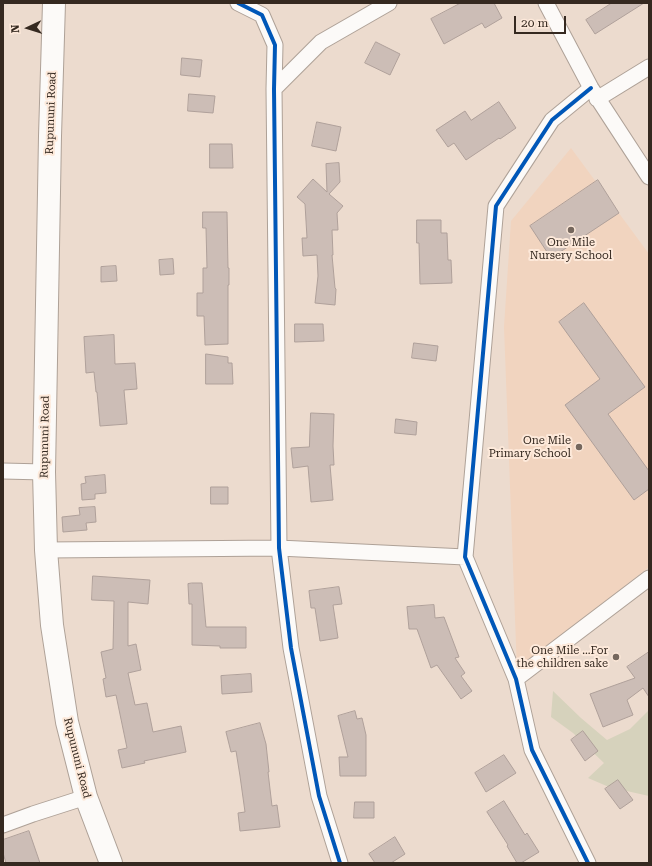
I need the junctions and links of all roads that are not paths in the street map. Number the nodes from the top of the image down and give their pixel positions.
1 (54, 3) edge
2 (238, 3) edge
3 (389, 3) edge
4 (546, 3) edge
5 (649, 67) edge
6 (274, 89) junction
7 (594, 94) junction
8 (649, 177) edge
9 (3, 471) edge
10 (44, 472) junction
11 (278, 548) junction
12 (46, 550) junction
13 (465, 557) junction
14 (649, 578) edge
15 (516, 679) junction
16 (86, 797) junction
17 (3, 825) edge
18 (111, 863) edge
19 (340, 863) edge
20 (588, 863) edge

1 - 10 main road, Rupununi Road
2 - 6 street
3 - 6 street
4 - 7 street
5 - 7 street
6 - 11 street
7 - 8 street
7 - 13 street
9 - 10 street
10 - 12 main road, Rupununi Road
11 - 12 street
11 - 13 street
11 - 19 street
12 - 16 main road, Rupununi Road
13 - 15 street
14 - 15 street
15 - 20 street
16 - 17 street
16 - 18 main road, Rupununi Road

